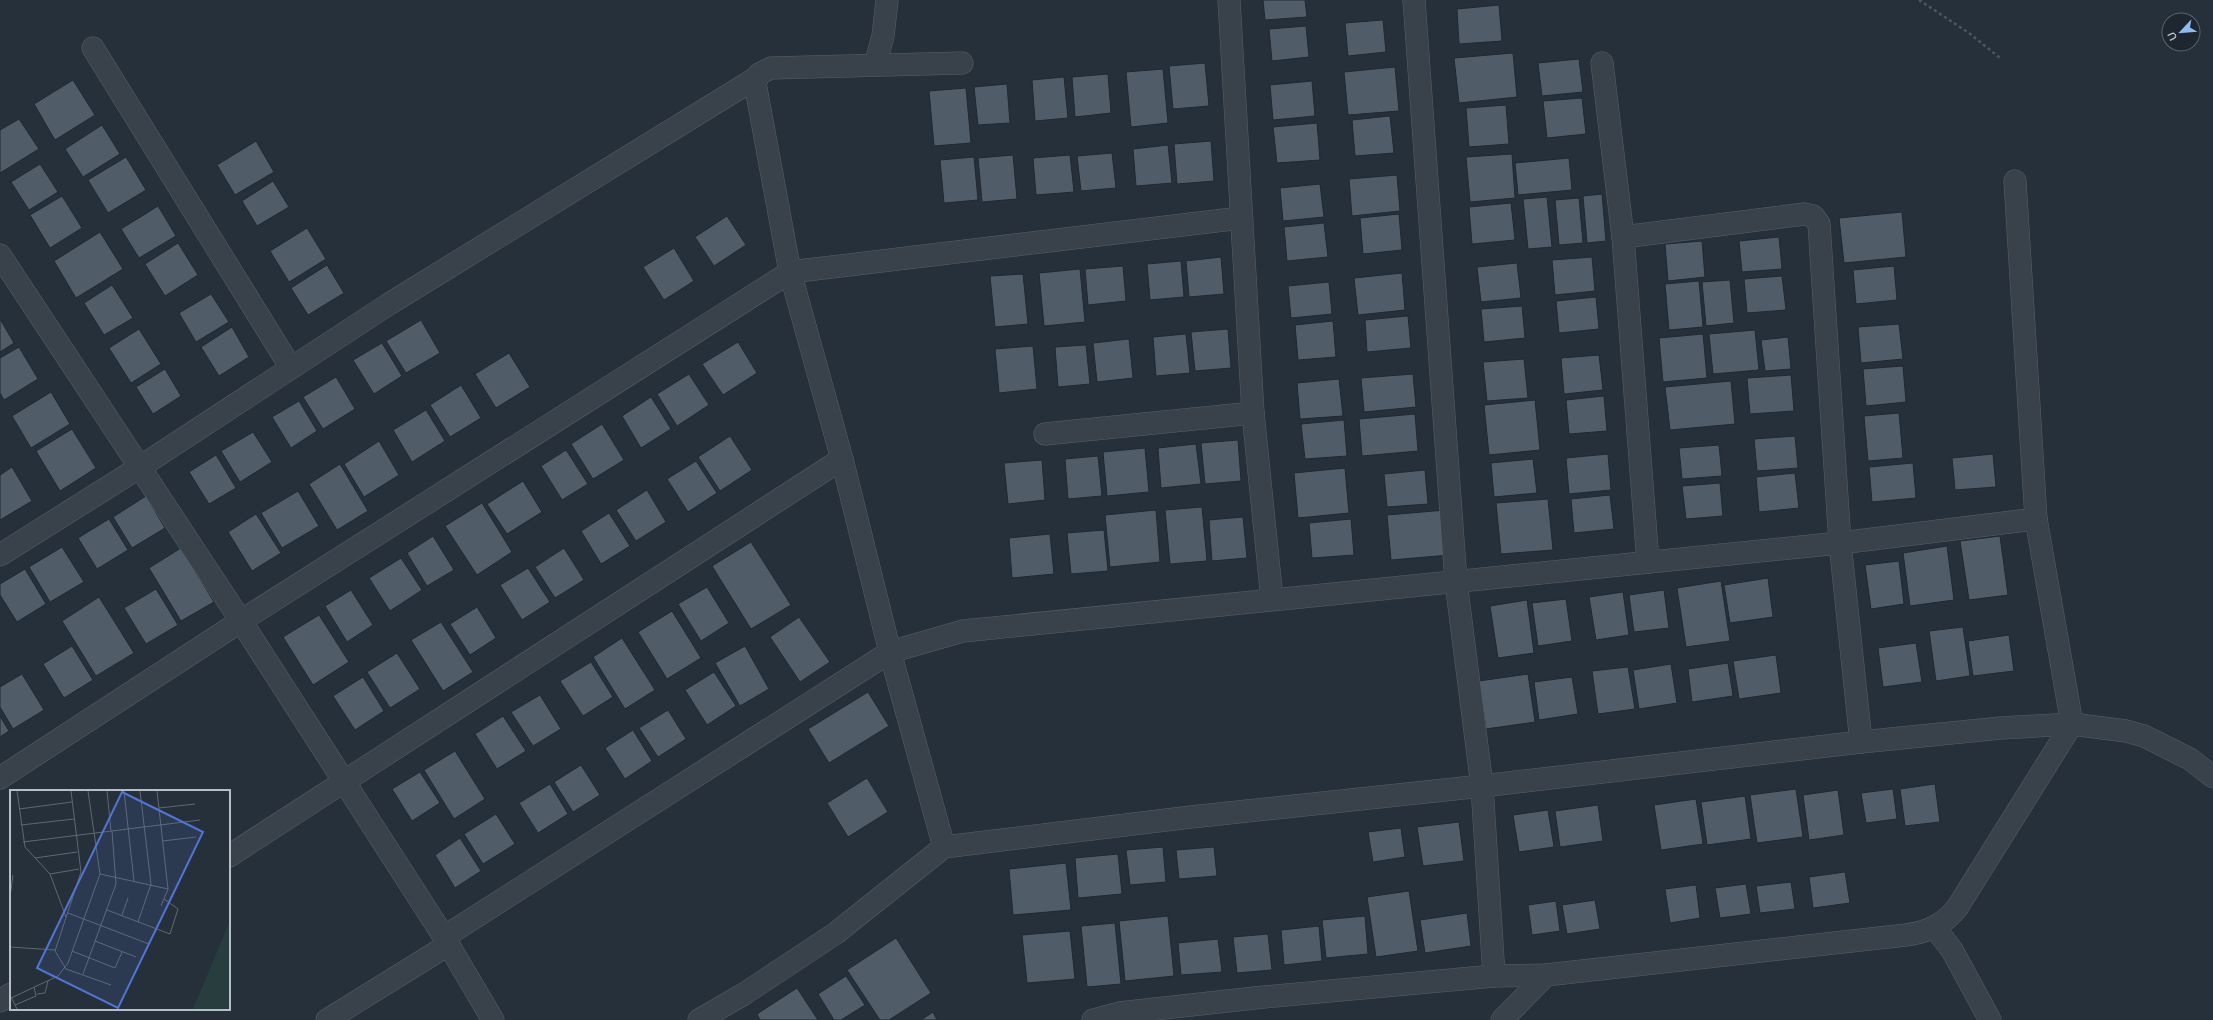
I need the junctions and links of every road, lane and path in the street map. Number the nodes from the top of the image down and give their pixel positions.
1 (887, 0) edge
2 (1230, 0) edge
3 (1414, 0) edge
4 (1919, 0) edge
5 (93, 48) dead end
6 (2000, 58) dead end
7 (962, 63) dead end
8 (1602, 64) dead end
9 (875, 65) junction
10 (756, 78) junction
11 (2015, 181) dead end
12 (1241, 218) junction
13 (1623, 237) junction
14 (0, 255) edge
15 (790, 272) junction
16 (291, 368) junction
17 (1253, 412) junction
18 (1045, 434) dead end
19 (842, 459) junction
20 (140, 467) junction
21 (2036, 520) junction
22 (1840, 543) junction
23 (0, 555) edge
24 (1648, 562) junction
25 (1456, 582) junction
26 (1272, 599) junction
27 (241, 621) junction
28 (890, 652) junction
29 (2072, 724) junction
30 (1861, 742) junction
31 (2213, 777) edge
32 (0, 778) edge
33 (344, 783) junction
34 (1482, 786) junction
35 (944, 847) junction
36 (230, 855) edge
37 (1935, 928) junction
38 (446, 941) junction
39 (1546, 975) junction
40 (1494, 976) junction
41 (10, 995) edge
42 (0, 1001) edge
43 (1987, 1015) edge
44 (327, 1020) edge
45 (493, 1020) edge
46 (699, 1020) edge
47 (1093, 1020) edge
48 (1502, 1020) edge

1 - 9 street
2 - 12 street
3 - 25 street
4 - 6 path
5 - 16 street
7 - 9 street
8 - 13 street
9 - 10 street
10 - 15 street
10 - 16 street
11 - 21 street
12 - 15 street
12 - 17 street
13 - 22 street
13 - 24 street
14 - 20 street
15 - 19 street
15 - 27 street
16 - 20 street
17 - 18 street
17 - 26 street
19 - 28 street
19 - 33 street
20 - 23 street
20 - 27 street
21 - 22 street
21 - 29 street
22 - 24 street
22 - 30 street
24 - 25 street
25 - 26 street
25 - 34 street
26 - 28 street
27 - 32 street
27 - 33 street
28 - 35 street
28 - 38 street
29 - 30 street
29 - 31 street
29 - 37 street
30 - 34 street
33 - 36 street
33 - 38 street
34 - 35 street
34 - 40 street
35 - 46 street
37 - 39 street
37 - 43 street
38 - 44 street
38 - 45 street
39 - 40 street
39 - 48 street
40 - 47 street
41 - 42 street

